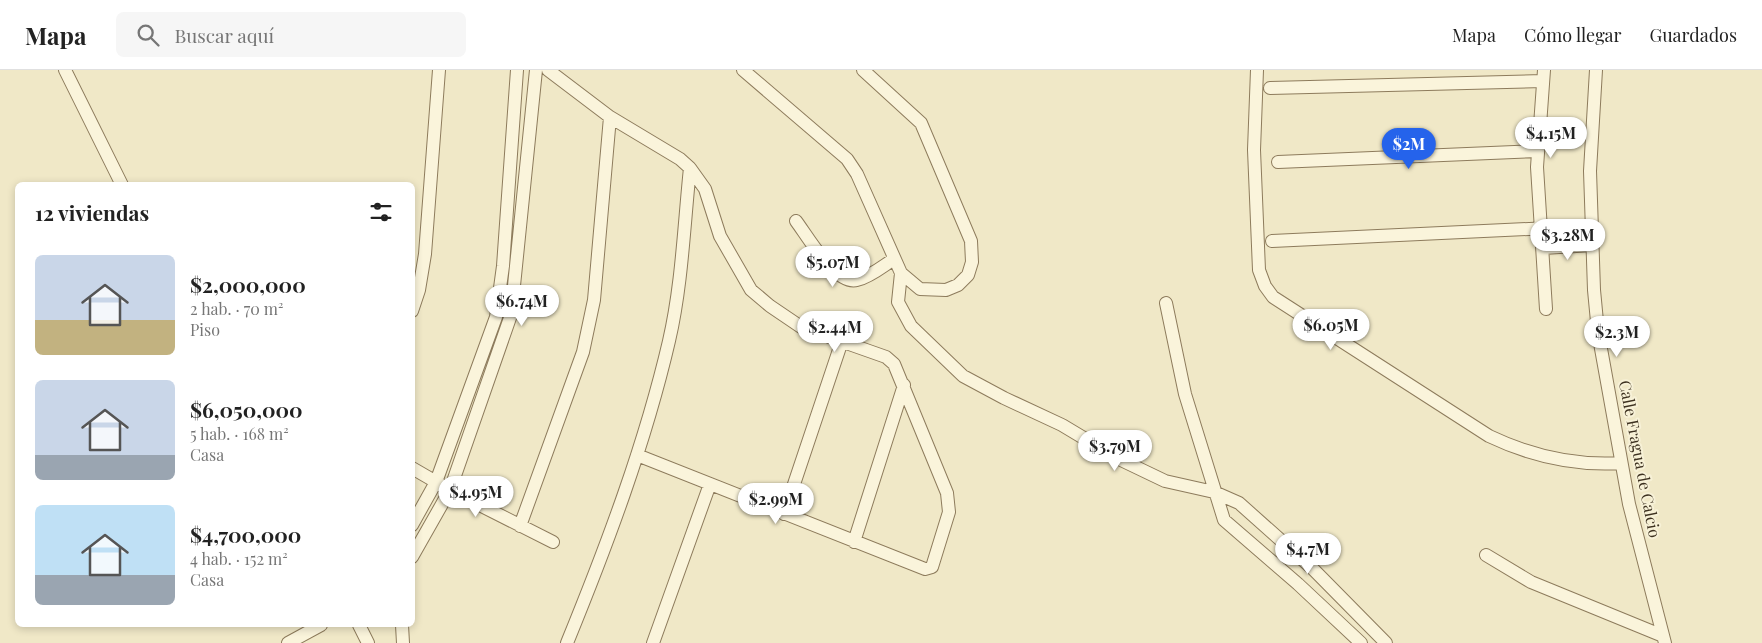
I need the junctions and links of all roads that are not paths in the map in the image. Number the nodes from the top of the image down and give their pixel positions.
1 (65, 70) edge
2 (439, 70) edge
3 (517, 70) edge
4 (536, 70) edge
5 (548, 70) edge
6 (743, 70) edge
7 (862, 70) edge
8 (1257, 70) edge
9 (1596, 70) edge
10 (1544, 76) edge
11 (1270, 88) dead end
12 (610, 117) junction
13 (1538, 151) junction
14 (1278, 162) dead end
15 (690, 168) junction
16 (121, 182) edge
17 (796, 221) dead end
18 (1592, 226) junction
19 (1541, 228) junction
20 (1272, 240) dead end
21 (1593, 245) junction
22 (1542, 248) junction
23 (894, 259) junction
24 (901, 273) junction
25 (415, 303) edge
26 (1166, 303) dead end
27 (1546, 309) dead end
28 (842, 341) junction
29 (904, 385) junction
30 (637, 455) junction
31 (1621, 463) junction
32 (415, 470) edge
33 (436, 482) junction
34 (710, 484) junction
35 (450, 490) junction
36 (1214, 492) junction
37 (784, 514) junction
38 (415, 520) edge
39 (520, 526) junction
40 (554, 542) dead end
41 (854, 542) junction
42 (415, 552) edge
43 (1486, 555) dead end
44 (318, 627) edge
45 (360, 627) edge
46 (402, 627) edge
47 (1664, 640) edge
48 (288, 643) edge
49 (368, 643) edge
50 (403, 643) edge
51 (567, 643) edge
52 (653, 643) edge
53 (1360, 643) edge
54 (1386, 643) edge

1 - 16 street
2 - 25 street
3 - 33 street
4 - 35 street
5 - 12 street
6 - 23 street
7 - 24 street
8 - 31 street
9 - 18 street, Calle Fragua de Calcio
10 - 11 street
10 - 13 street
12 - 15 street
12 - 39 street
13 - 14 street
13 - 19 street
15 - 28 street
15 - 30 street
17 - 23 street
18 - 19 street
18 - 21 street, Calle Fragua de Calcio
19 - 20 street
19 - 22 street
21 - 22 street
21 - 31 street, Calle Fragua de Calcio
22 - 27 street
23 - 24 street
24 - 36 street
26 - 36 street
28 - 29 street
28 - 37 street
29 - 41 street
29 - 41 street
30 - 34 street
30 - 51 street
31 - 47 street, Calle Fragua de Calcio
32 - 33 street
33 - 35 street
33 - 38 street
34 - 37 street
34 - 52 street
35 - 39 street
35 - 42 street
36 - 53 street
36 - 54 street
37 - 41 street
39 - 40 street
43 - 47 street
44 - 48 street
45 - 49 street
46 - 50 street

